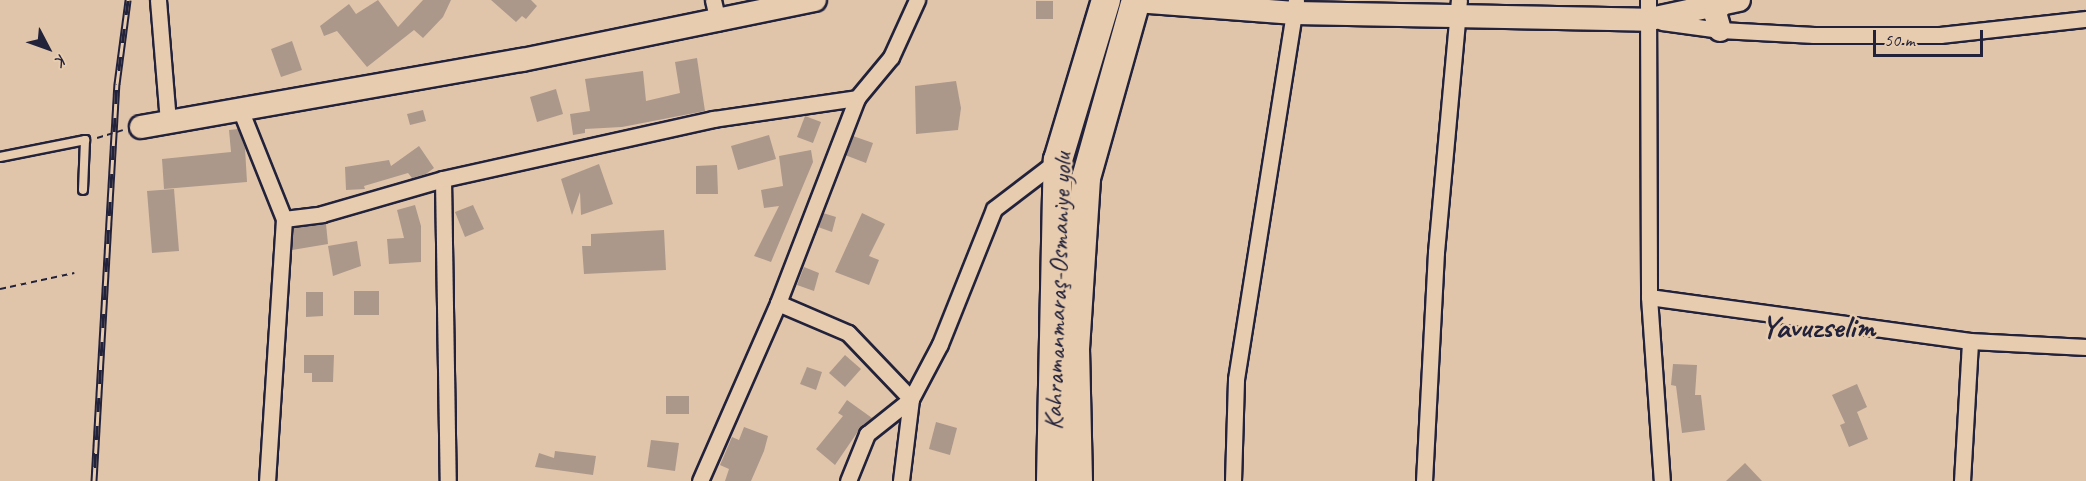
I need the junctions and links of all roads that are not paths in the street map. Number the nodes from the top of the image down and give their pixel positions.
1 (158, 0) edge
2 (713, 0) edge
3 (814, 0) edge
4 (917, 0) edge
5 (1106, 0) edge
6 (1136, 0) edge
7 (1730, 2) edge
8 (1296, 7) edge
9 (1457, 9) edge
10 (1647, 10) edge
11 (2086, 19) edge
12 (718, 22) junction
13 (1720, 30) junction
14 (857, 98) junction
15 (240, 109) junction
16 (168, 122) junction
17 (141, 126) road end
18 (0, 157) edge
19 (1058, 160) junction
20 (443, 179) junction
21 (83, 190) dead end
22 (284, 219) junction
23 (1649, 297) junction
24 (778, 303) junction
25 (1970, 341) junction
26 (2086, 347) edge
27 (911, 399) junction
28 (267, 481) edge
29 (448, 481) edge
30 (700, 481) edge
31 (848, 481) edge
32 (901, 481) edge
33 (1051, 481) edge
34 (1078, 481) edge
35 (1233, 481) edge
36 (1424, 481) edge
37 (1662, 481) edge
38 (1962, 481) edge

1 - 16 street
2 - 12 street
3 - 12 street
4 - 14 street
5 - 19 highway, Kahramanmaraş-Osmaniye yolu
6 - 8 street
6 - 34 highway, Kahramanmaraş-Osmaniye yolu
7 - 10 street
7 - 13 street
8 - 9 street
8 - 35 street
9 - 10 street
9 - 36 street
10 - 13 street
10 - 23 street
11 - 13 street
12 - 15 street
14 - 20 street
14 - 24 street
15 - 16 street
15 - 22 street
16 - 17 street
18 - 21 lane
19 - 27 street
19 - 33 highway, Kahramanmaraş-Osmaniye yolu
20 - 22 street
20 - 29 street
22 - 28 street
23 - 25 street
23 - 37 street
24 - 27 street
24 - 30 street
25 - 26 street
25 - 38 street
27 - 31 street
27 - 32 street

